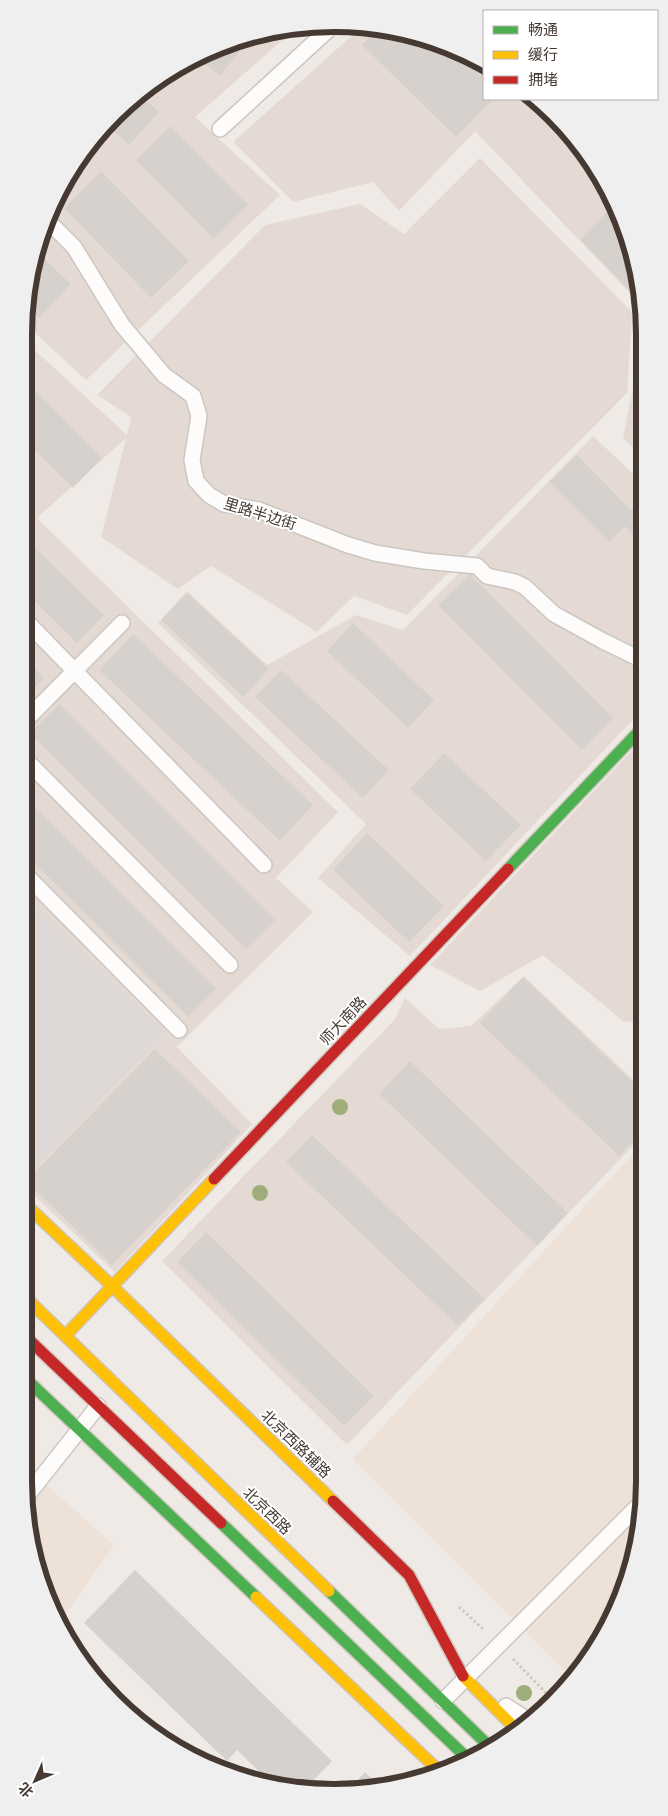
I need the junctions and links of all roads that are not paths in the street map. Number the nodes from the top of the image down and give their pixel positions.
1 (325, 32) edge
2 (220, 129) dead end
3 (53, 226) edge
4 (122, 623) dead end
5 (32, 627) edge
6 (636, 657) edge
7 (74, 671) junction
8 (32, 714) edge
9 (636, 733) edge
10 (32, 766) edge
11 (264, 865) dead end
12 (32, 881) edge
13 (230, 965) dead end
14 (179, 1030) dead end
15 (32, 1211) edge
16 (112, 1286) junction
17 (32, 1304) edge
18 (65, 1336) junction
19 (32, 1343) edge
20 (32, 1385) edge
21 (98, 1406) junction
22 (80, 1430) junction
23 (32, 1489) edge
24 (634, 1510) edge
25 (464, 1678) junction
26 (443, 1701) junction
27 (523, 1717) edge
28 (512, 1725) edge
29 (408, 1740) junction
30 (486, 1743) edge
31 (463, 1754) edge
32 (434, 1766) edge
33 (429, 1768) edge

1 - 2 lane
3 - 6 lane, 里路半边街
4 - 7 lane
5 - 7 lane
7 - 8 lane
7 - 11 lane
9 - 16 main road, 师大南路
10 - 13 lane
12 - 14 lane
15 - 16 main road, 北京西路辅路
16 - 18 main road, 师大南路
16 - 25 main road, 北京西路辅路
17 - 18 main road, 北京西路
18 - 26 main road, 北京西路
19 - 21 main road
20 - 22 main road
21 - 22 lane
21 - 31 main road
22 - 23 lane
22 - 29 main road
24 - 25 lane
25 - 26 lane
25 - 27 lane
25 - 28 main road, 北京西路辅路
26 - 30 main road, 北京西路
29 - 32 main road
29 - 33 lane

